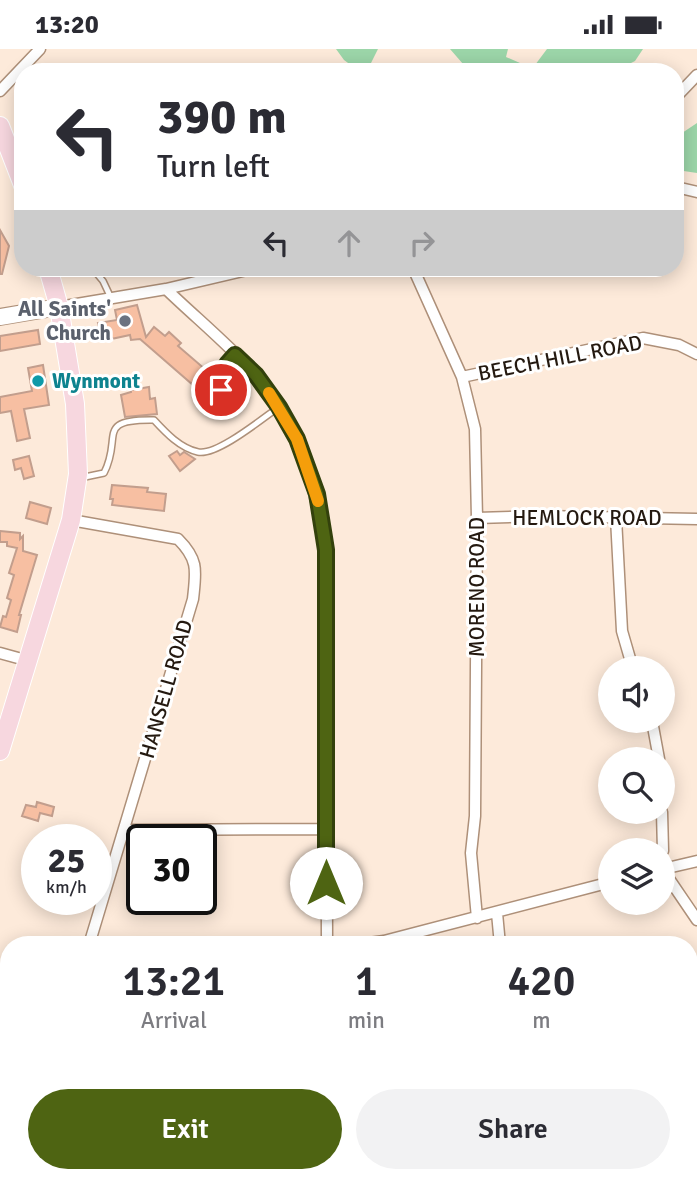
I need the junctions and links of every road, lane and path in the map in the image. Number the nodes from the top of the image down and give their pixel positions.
1 (40, 49) edge
2 (26, 63) edge
3 (697, 75) edge
4 (14, 76) edge
5 (684, 89) edge
6 (0, 90) edge
7 (0, 126) edge
8 (14, 162) edge
9 (51, 277) edge
10 (100, 277) edge
11 (217, 277) edge
12 (417, 277) edge
13 (166, 289) junction
14 (111, 297) junction
15 (60, 307) junction
16 (0, 317) edge
17 (697, 354) edge
18 (235, 355) junction
19 (227, 364) junction
20 (463, 377) junction
21 (279, 407) junction
22 (77, 478) junction
23 (477, 518) junction
24 (616, 518) junction
25 (697, 519) edge
26 (71, 520) junction
27 (0, 653) edge
28 (629, 656) edge
29 (29, 661) junction
30 (5, 722) edge
31 (0, 751) edge
32 (326, 829) junction
33 (125, 830) junction
34 (697, 861) edge
35 (675, 867) edge
36 (598, 886) edge
37 (675, 888) edge
38 (497, 913) junction
39 (477, 918) junction
40 (697, 920) edge
41 (92, 936) edge
42 (327, 936) edge
43 (404, 936) edge
44 (499, 936) edge

1 - 2 street
3 - 5 street
4 - 6 street
7 - 8 main road
9 - 15 main road
10 - 14 lane
11 - 13 street
12 - 20 street, MORENO ROAD
13 - 14 street
13 - 18 street
14 - 15 street
15 - 16 street
15 - 22 main road
17 - 20 street, BEECH HILL ROAD
18 - 19 lane
18 - 21 street
19 - 19 lane
20 - 23 street, MORENO ROAD
21 - 22 lane
21 - 32 street
22 - 26 main road
23 - 24 street, HEMLOCK ROAD
23 - 39 street, MORENO ROAD
24 - 25 street, HEMLOCK ROAD
24 - 28 street
26 - 29 main road
26 - 33 street, HANSELL ROAD
27 - 29 street
29 - 30 main road
30 - 31 main road
32 - 33 street
32 - 42 street
33 - 41 street, HANSELL ROAD
34 - 35 street
36 - 38 street
37 - 40 street
38 - 39 street
38 - 44 street
39 - 43 street

